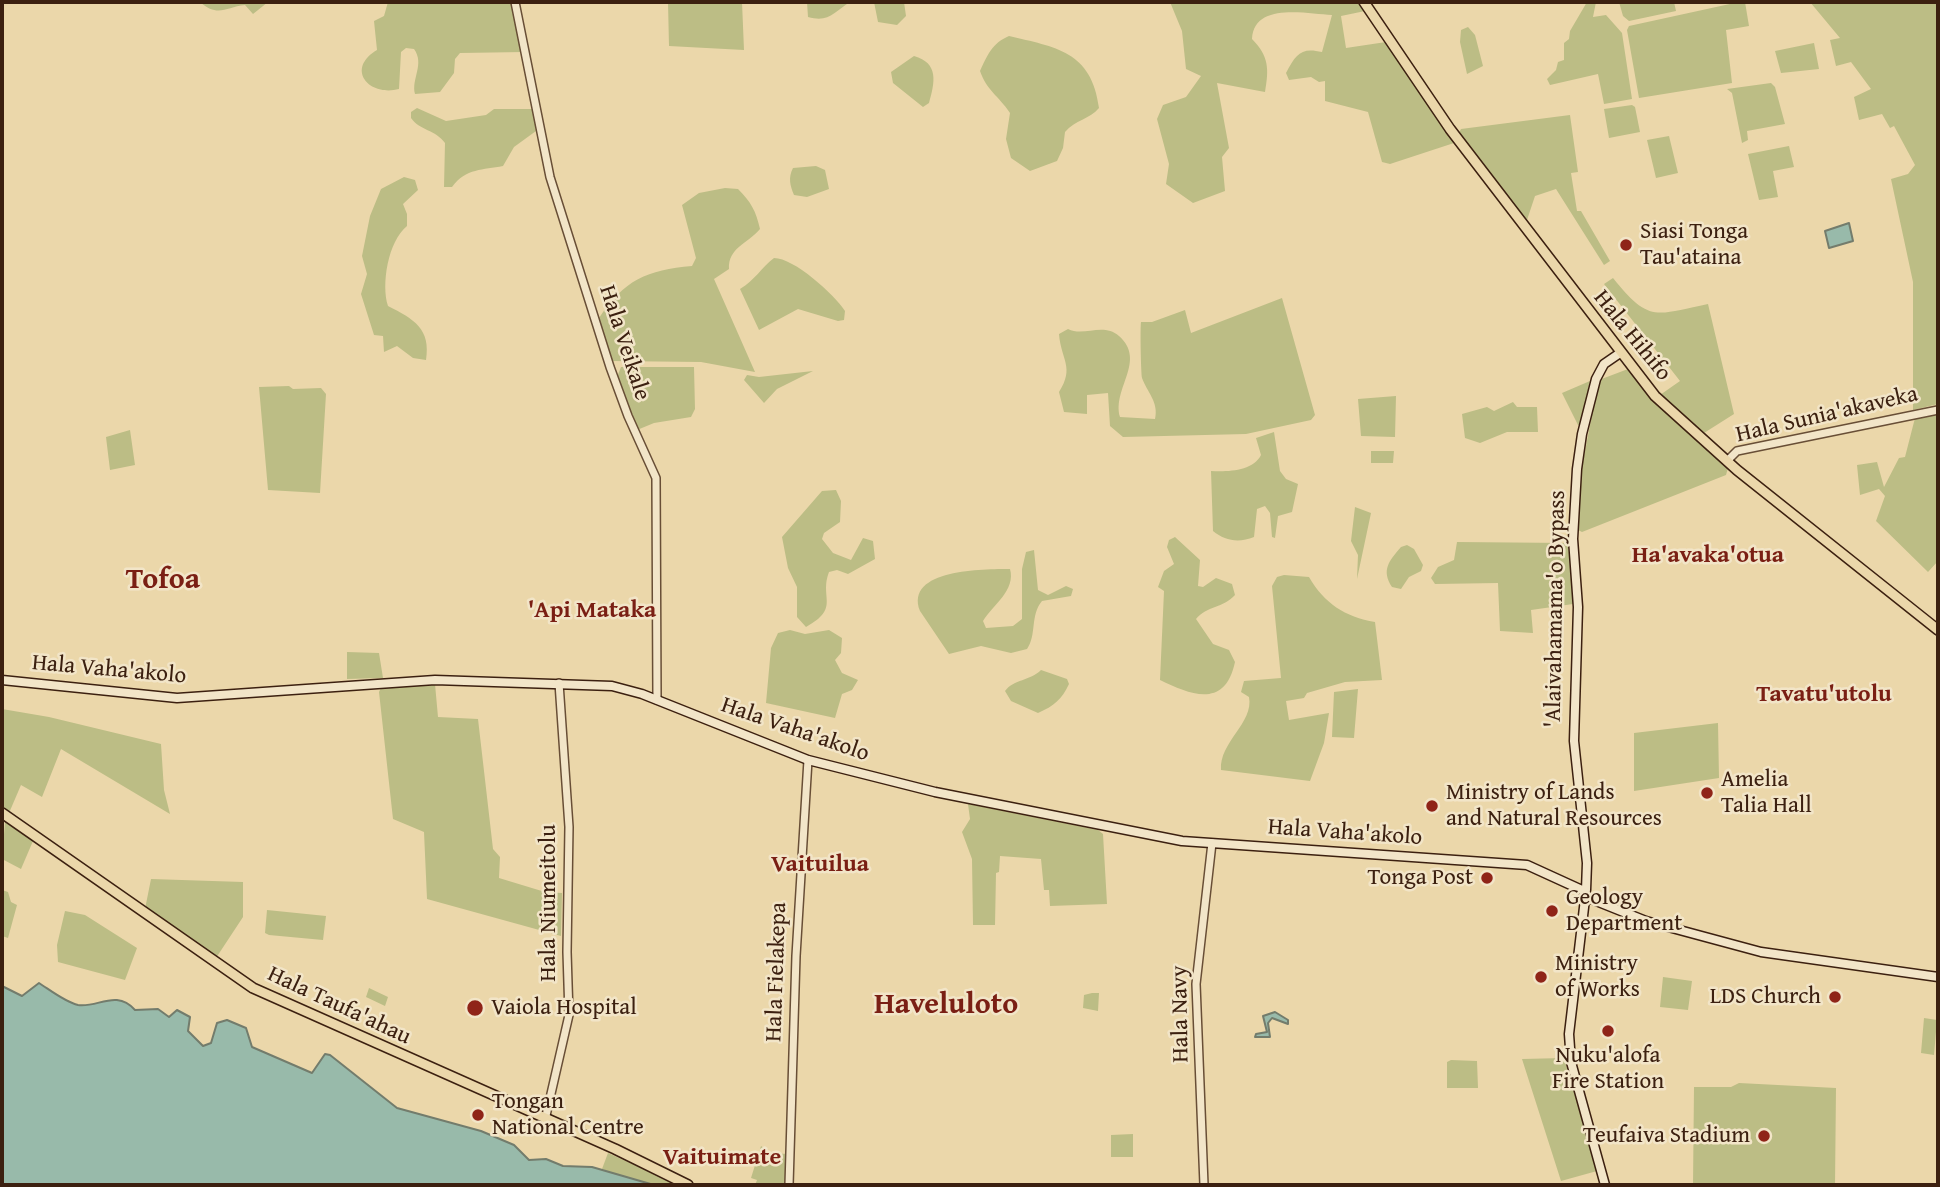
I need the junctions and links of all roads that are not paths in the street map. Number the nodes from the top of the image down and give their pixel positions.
1 (515, 2) edge
2 (1364, 2) edge
3 (1620, 353) junction
4 (1938, 411) edge
5 (1727, 461) junction
6 (1938, 630) edge
7 (2, 680) edge
8 (559, 683) junction
9 (657, 700) junction
10 (808, 760) junction
11 (2, 813) edge
12 (1212, 843) junction
13 (1587, 878) junction
14 (1571, 886) junction
15 (1588, 895) junction
16 (1605, 904) junction
17 (1585, 912) junction
18 (1938, 977) edge
19 (545, 1120) junction
20 (688, 1185) edge
21 (789, 1185) edge
22 (1204, 1185) edge
23 (1605, 1185) edge

1 - 9 street, Hala Veikale
2 - 3 main road, Hala Hihifo
3 - 5 main road, Hala Hihifo
3 - 13 main road, 'Alaivahamama'o Bypass
4 - 5 street, Hala Sunia'akaveka
5 - 6 main road, Hala Hihifo
7 - 8 main road, Hala Vaha'akolo
8 - 9 main road, Hala Vaha'akolo
8 - 19 street, Hala Niumeitolu
9 - 10 main road, Hala Vaha'akolo
10 - 12 main road, Hala Vaha'akolo
10 - 21 street, Hala Fielakepa
11 - 19 main road, Hala Taufa'ahau
12 - 14 main road, Hala Vaha'akolo
12 - 22 street, Hala Navy
13 - 14 main road
13 - 15 main road, 'Alaivahamama'o Bypass
14 - 15 main road, Hala Vaha'akolo
15 - 16 main road, Hala Vaha'akolo
15 - 17 main road
16 - 17 main road
16 - 18 main road, Hala Vaha'akolo
17 - 23 main road
19 - 20 main road, Hala Taufa'ahau

